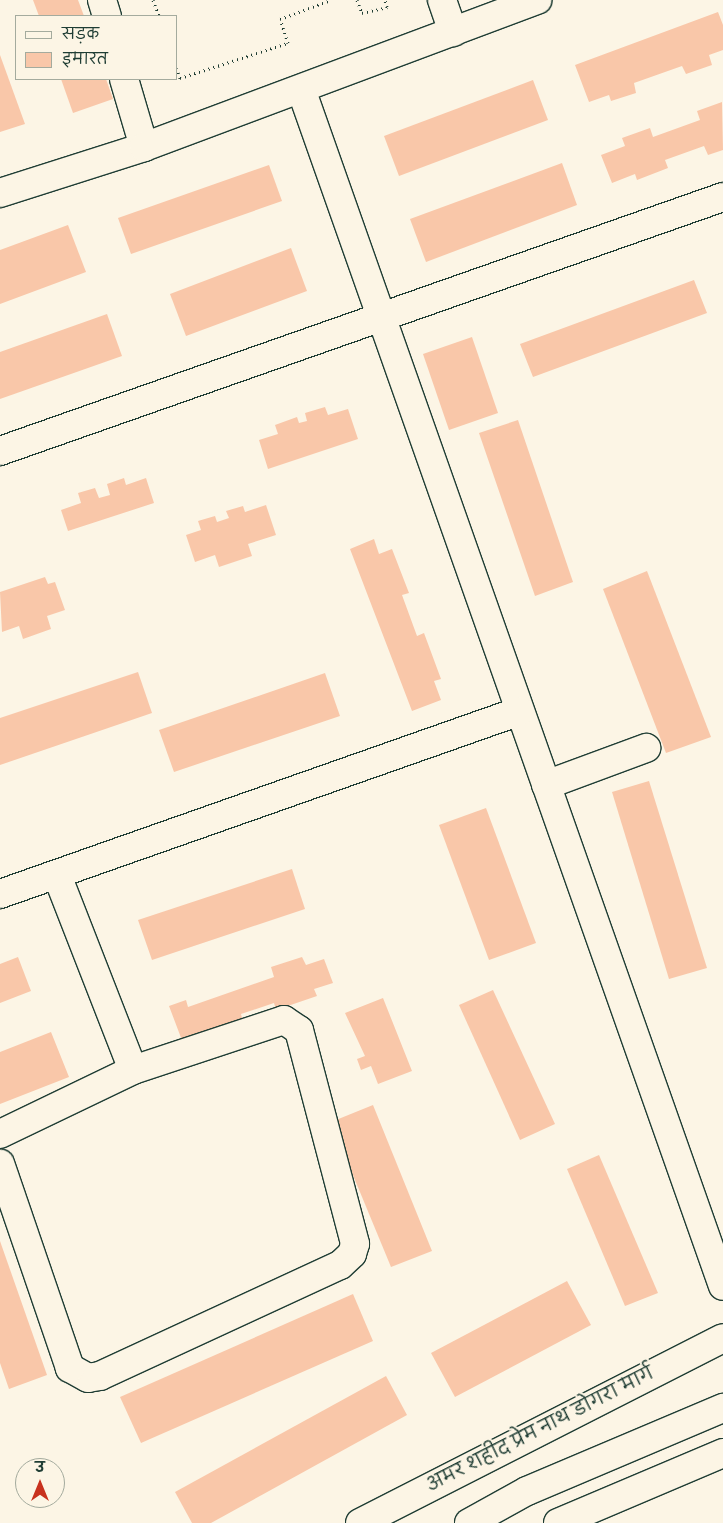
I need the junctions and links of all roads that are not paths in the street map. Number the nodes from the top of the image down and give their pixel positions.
1 (102, 0) edge
2 (442, 0) edge
3 (537, 0) edge
4 (107, 15) edge
5 (453, 32) junction
6 (124, 80) edge
7 (301, 89) junction
8 (144, 147) junction
9 (0, 193) edge
10 (723, 196) edge
11 (381, 317) junction
12 (0, 450) edge
13 (520, 711) junction
14 (646, 748) dead end
15 (546, 785) junction
16 (57, 875) junction
17 (0, 894) edge
18 (134, 1070) junction
19 (0, 1134) edge
20 (0, 1164) edge
21 (723, 1286) edge
22 (723, 1338) edge
23 (723, 1408) edge
24 (723, 1452) edge
25 (360, 1523) edge
26 (469, 1523) edge
27 (558, 1523) edge

1 - 4 street
2 - 5 street
3 - 5 street
5 - 7 street
6 - 8 street
7 - 8 street
7 - 11 street
8 - 9 street
10 - 11 street
11 - 12 street
11 - 13 street
13 - 15 street
13 - 16 street
14 - 15 street
15 - 21 street
16 - 17 street
16 - 18 street
18 - 19 street
18 - 20 street
22 - 25 street, अमर शहीद प्रेम नाथ डोगरा मार्ग
23 - 26 street
24 - 27 street

